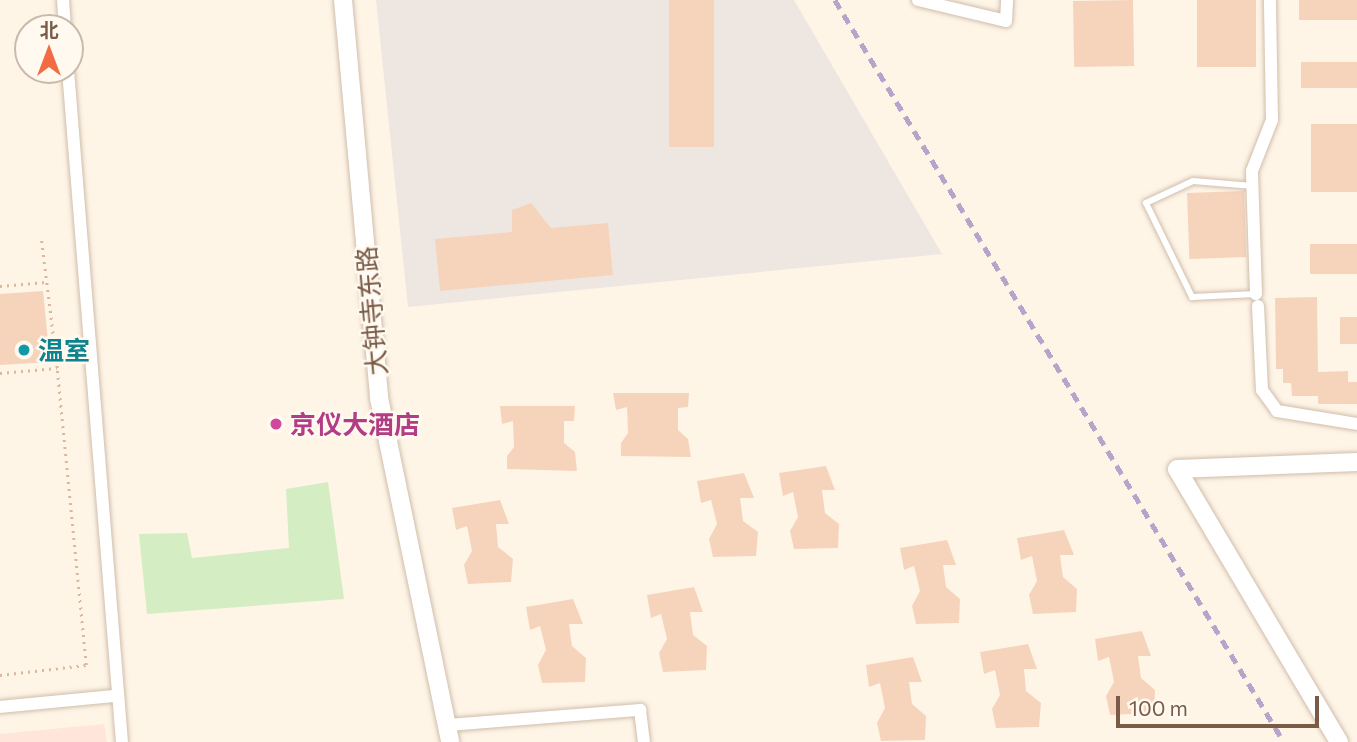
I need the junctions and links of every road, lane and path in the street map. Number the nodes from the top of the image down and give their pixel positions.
1 (343, 0) edge
2 (918, 0) edge
3 (1007, 0) edge
4 (1270, 0) edge
5 (69, 84) edge
6 (1253, 186) dead end
7 (41, 237) dead end
8 (47, 282) junction
9 (0, 286) edge
10 (1257, 300) junction
11 (57, 368) junction
12 (0, 373) edge
13 (1357, 424) edge
14 (1357, 462) edge
15 (0, 675) edge
16 (115, 696) junction
17 (0, 707) edge
18 (449, 733) edge
19 (121, 742) edge
20 (644, 742) edge
21 (1339, 742) edge

1 - 18 street, 大钟寺东路
2 - 3 street
4 - 10 street
5 - 16 street
6 - 10 lane
7 - 8 path
8 - 9 path
8 - 11 path
10 - 13 street
11 - 12 path
11 - 15 path
14 - 21 street
16 - 17 street
16 - 19 street
18 - 20 street

